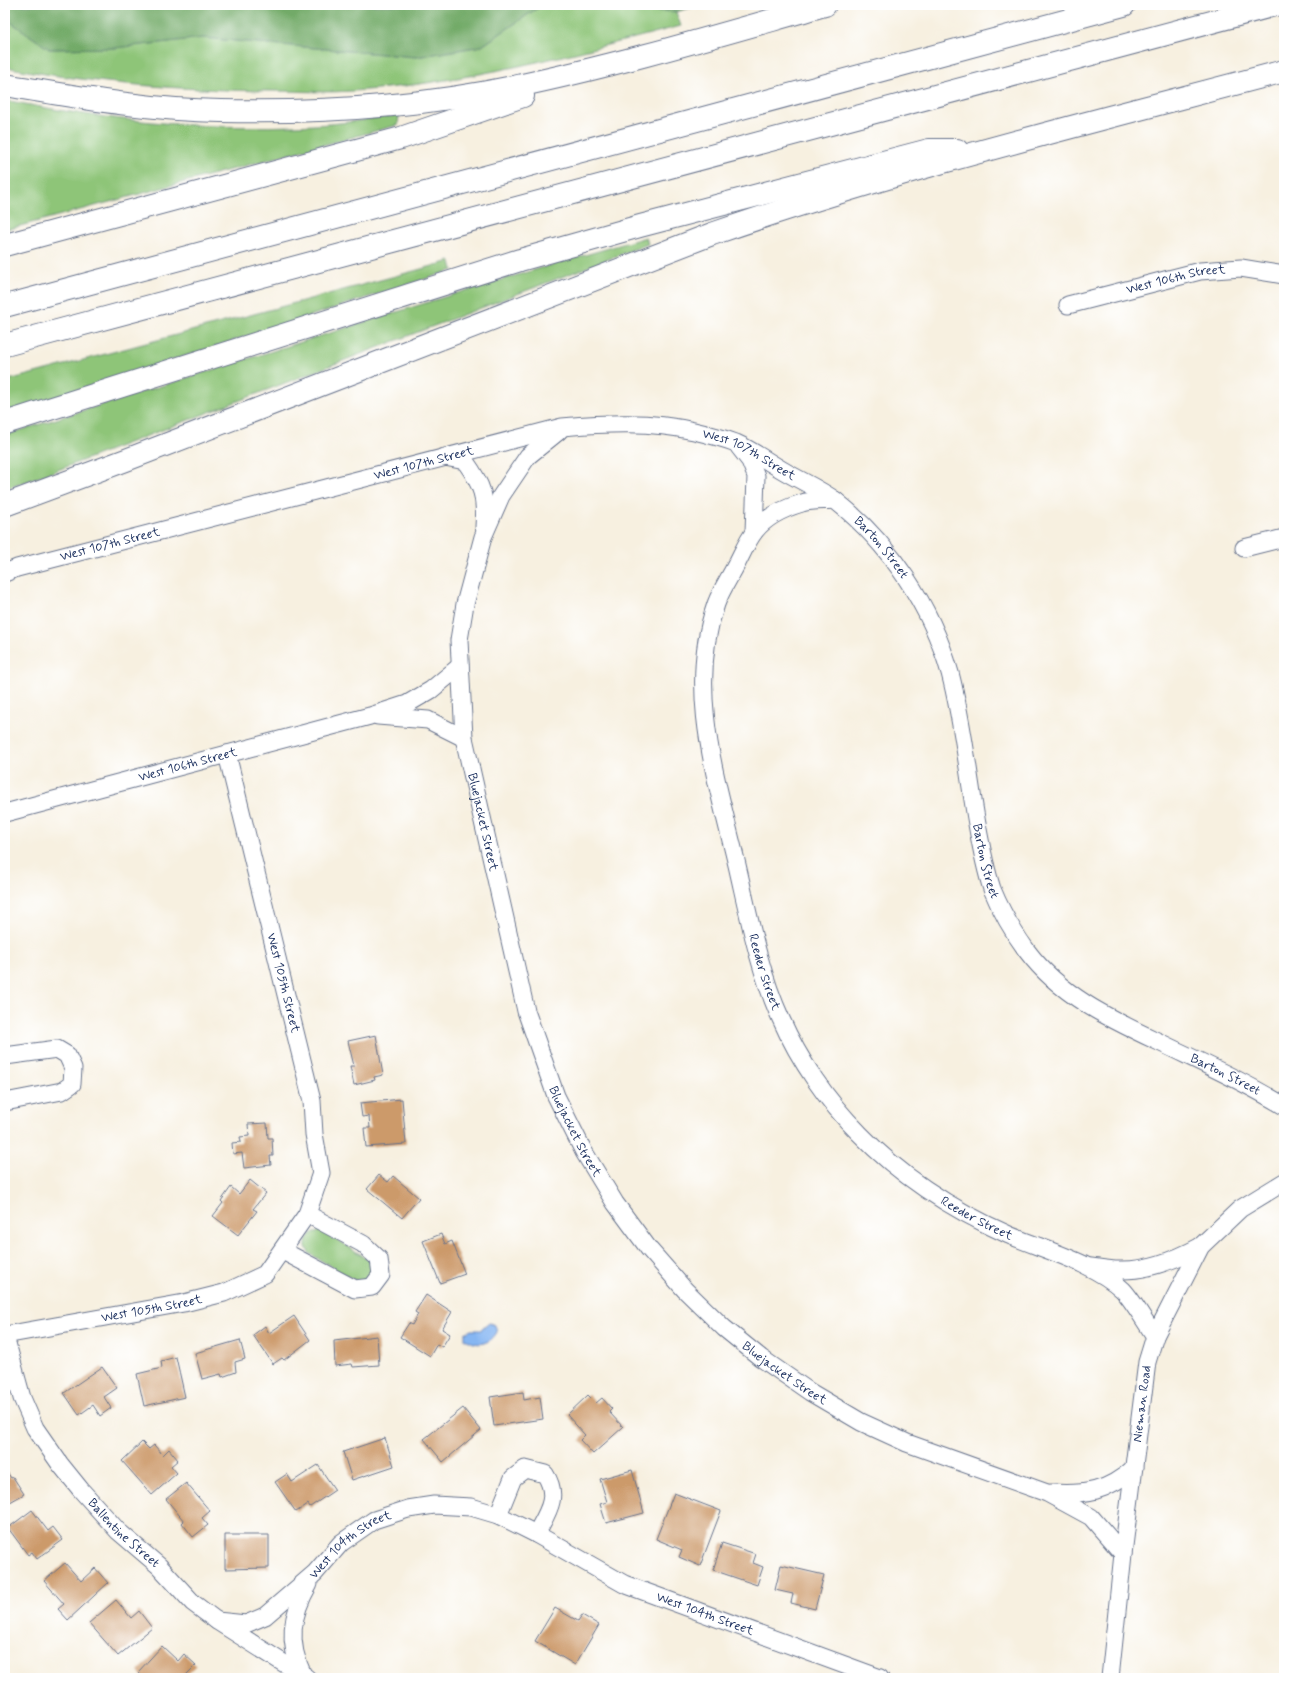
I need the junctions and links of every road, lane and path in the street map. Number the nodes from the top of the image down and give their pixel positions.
1 (825, 5) edge
2 (1124, 5) edge
3 (1275, 5) edge
4 (613, 64) junction
5 (1284, 71) edge
6 (5, 85) edge
7 (990, 149) junction
8 (5, 245) edge
9 (1284, 275) edge
10 (1068, 305) dead end
11 (5, 306) edge
12 (5, 345) edge
13 (5, 423) edge
14 (562, 427) junction
15 (736, 443) junction
16 (445, 457) junction
17 (835, 500) junction
18 (5, 505) edge
19 (754, 532) junction
20 (483, 537) junction
21 (1284, 538) edge
22 (1244, 548) dead end
23 (5, 573) edge
24 (460, 666) junction
25 (370, 716) junction
26 (464, 738) junction
27 (227, 754) junction
28 (5, 813) edge
29 (5, 1056) edge
30 (5, 1102) edge
31 (1284, 1106) edge
32 (1284, 1182) edge
33 (307, 1214) junction
34 (1201, 1246) junction
35 (283, 1251) junction
36 (1088, 1267) junction
37 (5, 1336) edge
38 (1154, 1336) junction
39 (1134, 1468) junction
40 (1047, 1493) junction
41 (498, 1515) junction
42 (536, 1534) junction
43 (1123, 1554) junction
44 (315, 1573) junction
45 (217, 1620) junction
46 (305, 1677) edge
47 (880, 1678) edge
48 (1110, 1678) edge

1 - 4 highway
2 - 11 highway
3 - 12 highway
4 - 6 highway
4 - 8 highway
5 - 7 highway
7 - 13 highway
7 - 18 highway
9 - 10 street, West 106th Street
14 - 15 street, West 107th Street
14 - 16 street, West 107th Street
14 - 20 street, Bluejacket Street
15 - 17 street, West 107th Street
15 - 19 street, Reeder Street
16 - 20 street, Bluejacket Street
16 - 23 street, West 107th Street
17 - 19 street, Reeder Street
17 - 31 street, Barton Street
19 - 36 street, Reeder Street
20 - 24 street, Bluejacket Street
21 - 22 street
24 - 25 street, West 106th Street
24 - 26 street, Bluejacket Street
25 - 26 street, West 106th Street
25 - 27 street, West 106th Street
26 - 40 street, Bluejacket Street
27 - 28 street, West 106th Street
27 - 33 street, West 105th Street
29 - 30 street
32 - 34 street, Nieman Road
33 - 35 street, West 105th Street
33 - 35 street
34 - 36 street, Reeder Street
34 - 38 street, Nieman Road
35 - 37 street, West 105th Street
36 - 38 street, Reeder Street
37 - 45 street, Ballentine Street
38 - 39 street, Nieman Road
39 - 40 street, Bluejacket Street
39 - 43 street, Nieman Road
40 - 43 street, Bluejacket Street
41 - 42 street, West 104th Street
41 - 42 street
41 - 44 street, West 104th Street
42 - 47 street, West 104th Street
43 - 48 street, Nieman Road
44 - 45 street, West 104th Street
44 - 46 street
45 - 46 street, Ballentine Street

